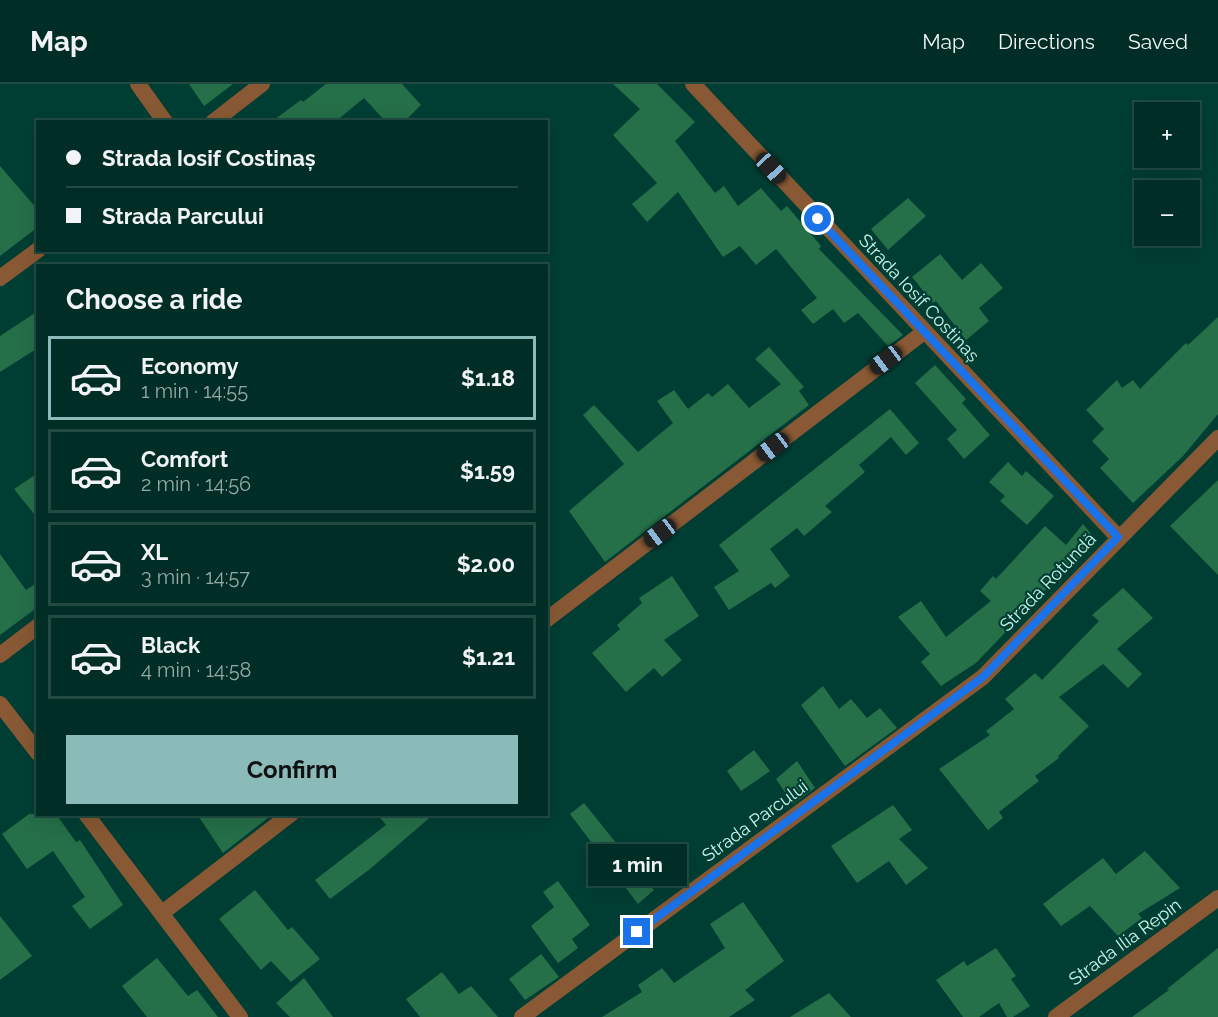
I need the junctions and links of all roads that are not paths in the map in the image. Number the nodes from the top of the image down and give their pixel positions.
1 (138, 84) edge
2 (262, 84) edge
3 (693, 84) edge
4 (164, 120) edge
5 (216, 120) edge
6 (36, 251) edge
7 (0, 278) edge
8 (924, 332) junction
9 (1218, 438) edge
10 (1118, 537) junction
11 (548, 618) edge
12 (36, 628) edge
13 (0, 655) edge
14 (983, 677) joint
15 (0, 704) edge
16 (36, 750) edge
17 (88, 816) edge
18 (288, 816) edge
19 (1218, 898) edge
20 (162, 913) junction
21 (240, 1017) edge
22 (522, 1017) edge
23 (1056, 1017) edge

1 - 4 street
2 - 5 street
3 - 8 street, Strada Iosif Costinaș
6 - 7 street
8 - 10 street, Strada Iosif Costinaș
8 - 11 street
9 - 10 street, Strada Rotundă
10 - 14 street, Strada Rotundă
12 - 13 street
14 - 22 street, Strada Parcului
15 - 16 street
17 - 20 street
18 - 20 street
19 - 23 street, Strada Ilia Repin
20 - 21 street

